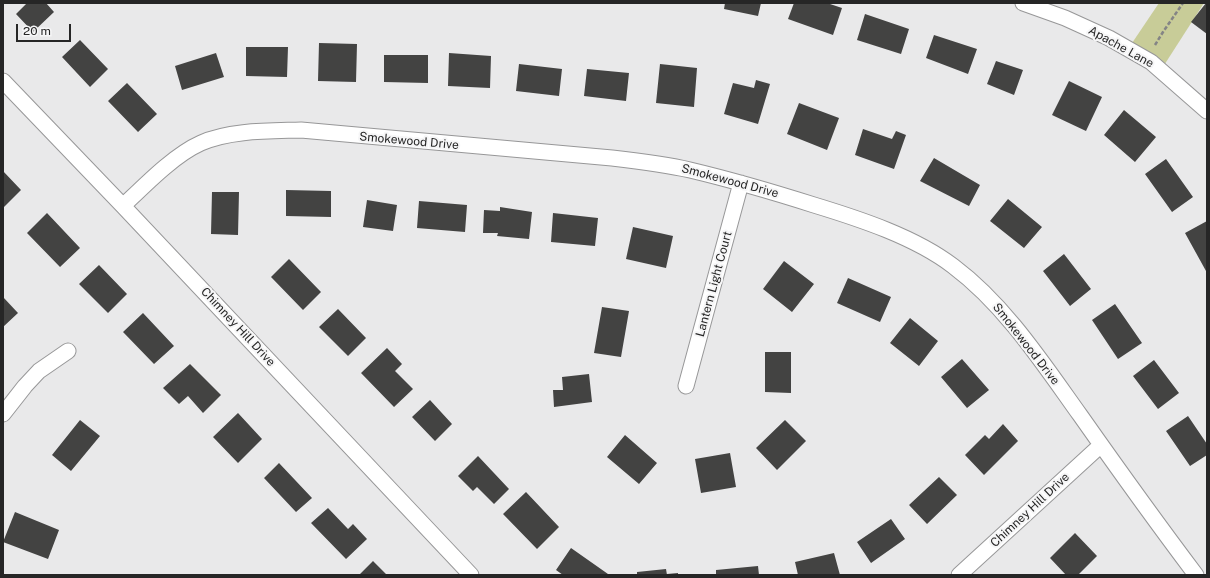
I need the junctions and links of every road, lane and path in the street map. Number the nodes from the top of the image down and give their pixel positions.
1 (1023, 3) edge
2 (1183, 3) edge
3 (1147, 60) junction
4 (3, 81) edge
5 (1207, 111) edge
6 (742, 183) junction
7 (123, 206) junction
8 (68, 351) dead end
9 (686, 386) dead end
10 (3, 414) edge
11 (1101, 445) junction
12 (471, 575) edge
13 (959, 575) edge
14 (1196, 575) edge

1 - 3 street, Apache Lane
2 - 3 path
3 - 5 street, Apache Lane
4 - 7 street, Chimney Hill Drive
6 - 7 street, Smokewood Drive
6 - 9 street, Lantern Light Court
6 - 11 street, Smokewood Drive
7 - 12 street, Chimney Hill Drive
8 - 10 street
11 - 13 street, Chimney Hill Drive
11 - 14 street, Smokewood Drive

